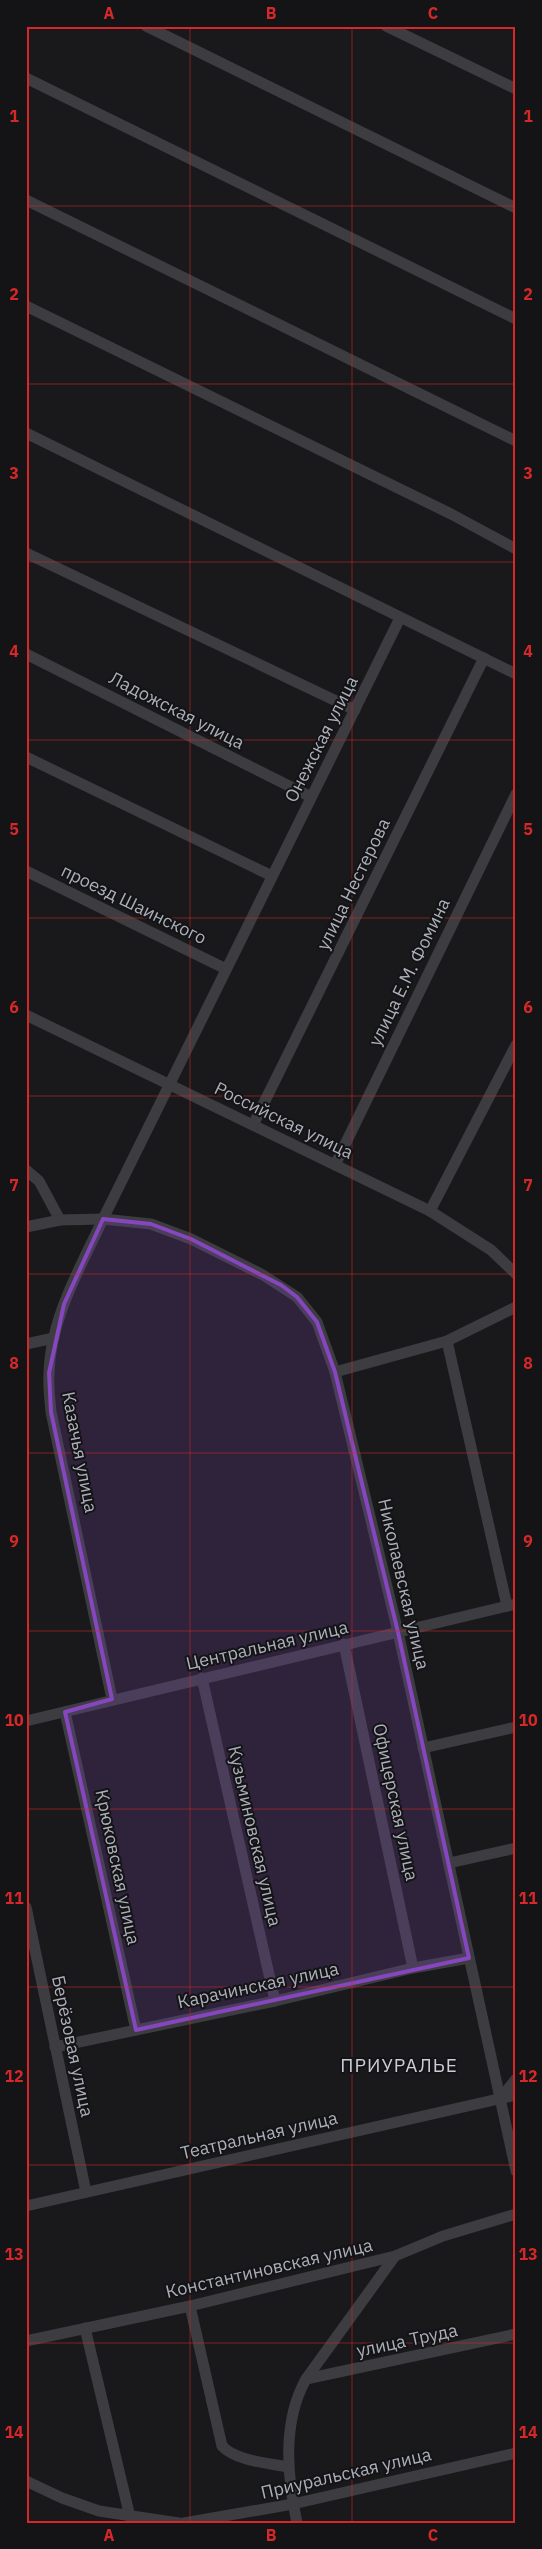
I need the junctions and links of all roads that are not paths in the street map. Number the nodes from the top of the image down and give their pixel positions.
1 (146, 26) edge
2 (386, 26) edge
3 (26, 78) edge
4 (516, 88) edge
5 (26, 200) edge
6 (516, 208) edge
7 (26, 306) edge
8 (516, 319) edge
9 (26, 433) edge
10 (516, 441) edge
11 (516, 549) edge
12 (26, 553) edge
13 (400, 618) junction
14 (26, 654) edge
15 (484, 658) junction
16 (516, 674) edge
17 (354, 710) junction
18 (26, 757) edge
19 (516, 794) edge
20 (311, 797) junction
21 (26, 871) edge
22 (272, 876) junction
23 (226, 969) junction
24 (26, 1015) edge
25 (516, 1045) edge
26 (169, 1083) junction
27 (253, 1125) junction
28 (334, 1165) junction
29 (26, 1170) edge
30 (430, 1212) junction
31 (103, 1219) junction
32 (60, 1220) junction
33 (26, 1227) edge
34 (516, 1274) edge
35 (516, 1307) edge
36 (54, 1338) junction
37 (447, 1342) junction
38 (26, 1344) edge
39 (335, 1372) junction
40 (512, 1605) edge
41 (398, 1632) junction
42 (344, 1644) junction
43 (202, 1678) junction
44 (112, 1699) junction
45 (65, 1712) junction
46 (26, 1721) edge
47 (516, 1727) edge
48 (423, 1748) junction
49 (516, 1848) edge
50 (449, 1864) junction
51 (26, 1907) edge
52 (469, 1958) junction
53 (413, 1968) junction
54 (275, 2001) junction
55 (136, 2030) junction
56 (55, 2047) junction
57 (516, 2079) edge
58 (516, 2095) edge
59 (500, 2099) junction
60 (516, 2171) edge
61 (86, 2192) junction
62 (26, 2206) edge
63 (516, 2214) edge
64 (395, 2256) junction
65 (190, 2306) junction
66 (85, 2328) junction
67 (516, 2334) edge
68 (26, 2341) edge
69 (306, 2380) junction
70 (516, 2453) edge
71 (288, 2467) junction
72 (26, 2481) edge
73 (293, 2504) junction
74 (130, 2518) junction
75 (179, 2523) edge
76 (184, 2523) edge
77 (297, 2523) edge

1 - 6 street
2 - 4 street
3 - 8 street
5 - 10 street
7 - 11 street
9 - 13 street
12 - 17 street
13 - 15 street
13 - 17 street, Онежская улица
14 - 20 street, Ладожская улица
15 - 16 street
15 - 27 street, улица Нестерова
17 - 20 street, Онежская улица
18 - 22 street
19 - 28 street, улица Е.М. Фомина
20 - 22 street, Онежская улица
21 - 23 street, проезд Шаинского
22 - 23 street, Онежская улица
23 - 26 street, Онежская улица
24 - 26 street, Российская улица
25 - 30 street
26 - 27 street, Российская улица
26 - 31 street, Казачья улица
27 - 28 street, Российская улица
28 - 30 street, Российская улица
29 - 32 street
30 - 34 street, Российская улица
31 - 32 street, Николаевская улица
31 - 36 street, Казачья улица
31 - 39 street, Николаевская улица
32 - 33 street, Николаевская улица
35 - 37 street
36 - 38 street
36 - 44 street, Казачья улица
37 - 39 street
37 - 40 street
39 - 41 street, Николаевская улица
40 - 41 street, Центральная улица
41 - 42 street, Центральная улица
41 - 48 street, Николаевская улица
42 - 43 street, Центральная улица
42 - 53 street, Офицерская улица
43 - 44 street, Центральная улица
43 - 54 street, Кузьминовская улица
44 - 45 street, Центральная улица
45 - 46 street, Центральная улица
45 - 55 street, Крюковская улица
47 - 48 street
48 - 50 street, Николаевская улица
49 - 50 street
50 - 52 street, Николаевская улица
51 - 56 street, Берёзовая улица
52 - 53 street, Карачинская улица
52 - 59 street, Николаевская улица
53 - 54 street, Карачинская улица
54 - 55 street, Карачинская улица
55 - 56 street, Карачинская улица
56 - 61 street, Берёзовая улица
57 - 59 street
58 - 59 street, Театральная улица
59 - 60 street, Николаевская улица
59 - 61 street, Театральная улица
61 - 62 street, Театральная улица
63 - 64 street, Константиновская улица
64 - 65 street, Константиновская улица
64 - 69 street
65 - 66 street, Константиновская улица
65 - 71 street
66 - 68 street, Константиновская улица
66 - 74 street
67 - 69 street, улица Труда
69 - 71 street
70 - 73 street, Приуральская улица
71 - 73 street
72 - 74 street
73 - 76 street, Приуральская улица
73 - 77 street
74 - 75 street

